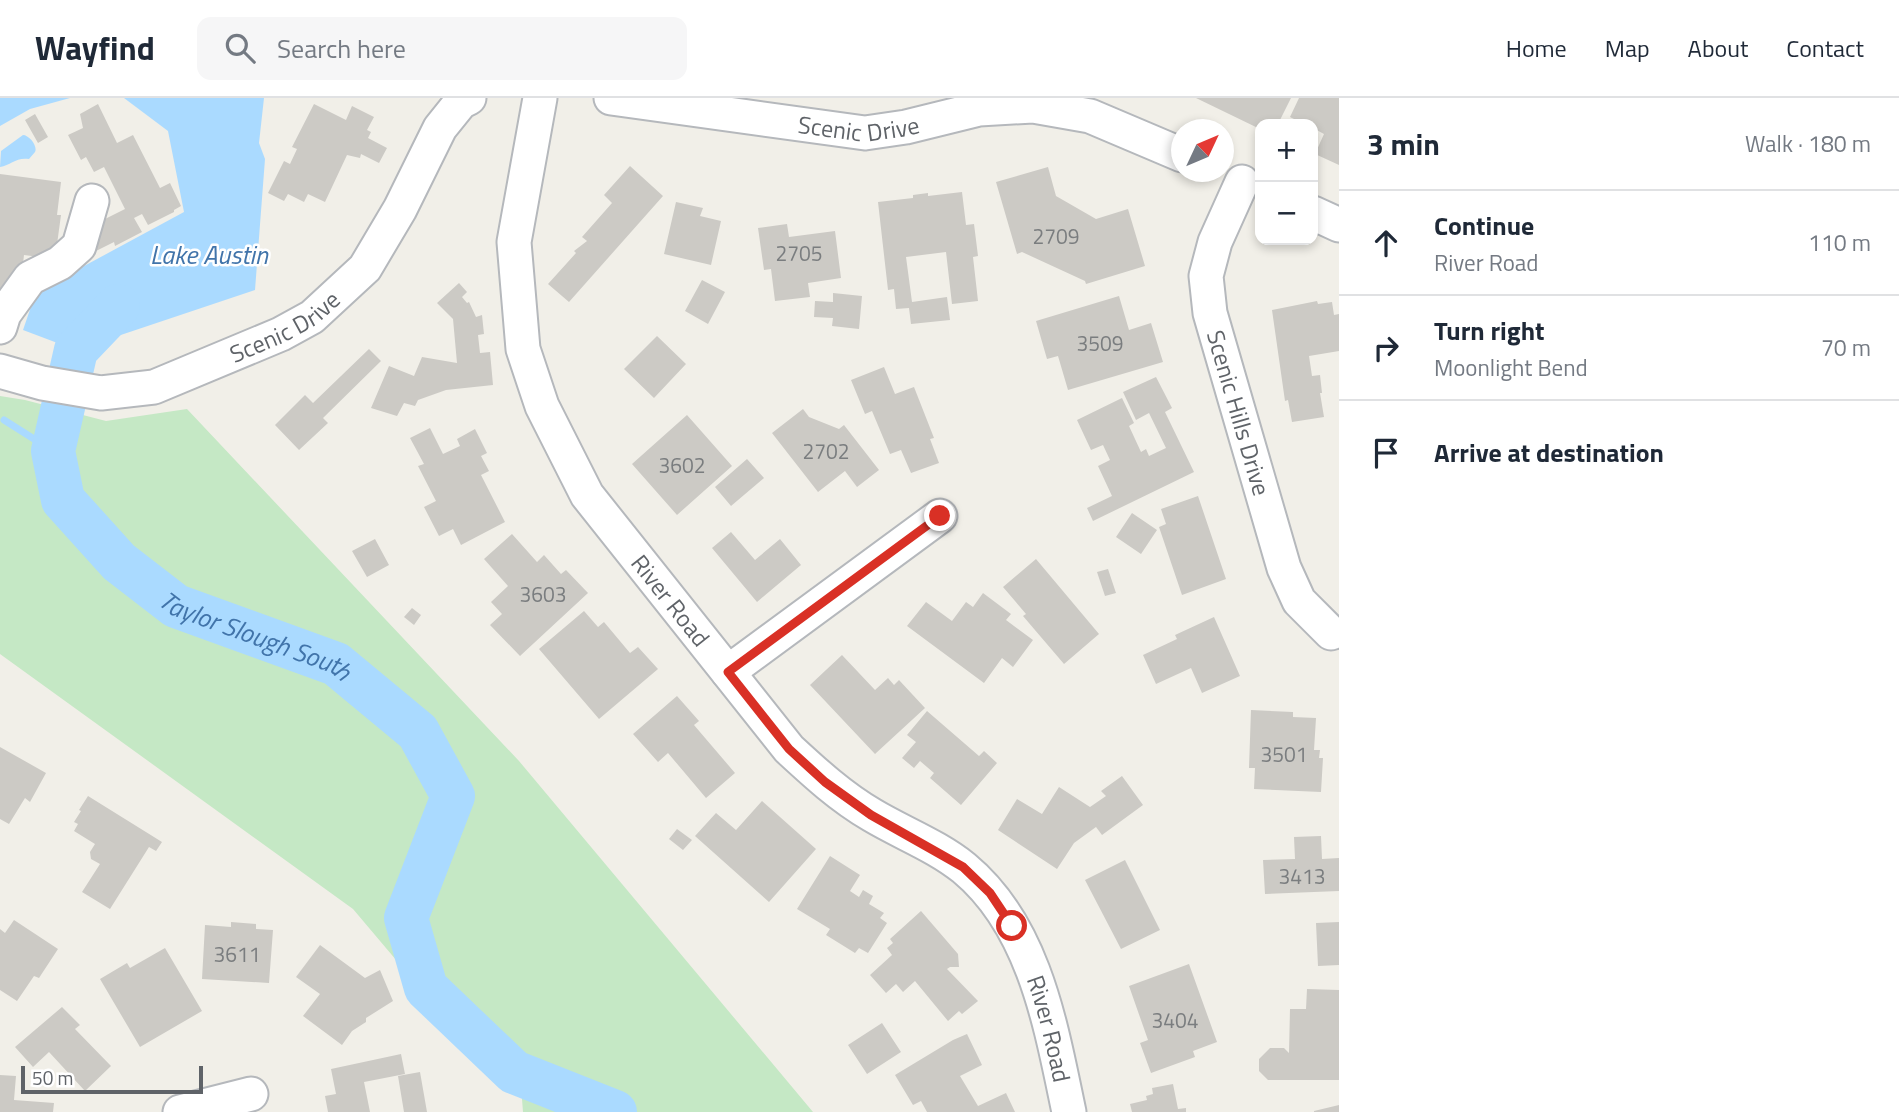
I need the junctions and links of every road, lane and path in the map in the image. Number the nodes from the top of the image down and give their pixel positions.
1 (469, 98) edge
2 (540, 98) edge
3 (611, 98) edge
4 (1171, 151) edge
5 (1240, 181) edge
6 (92, 201) dead end
7 (1318, 215) edge
8 (1339, 225) edge
9 (0, 327) edge
10 (0, 371) edge
11 (940, 516) dead end
12 (1331, 633) dead end
13 (728, 672) junction
14 (251, 1094) dead end
15 (180, 1112) edge
16 (1069, 1112) edge

1 - 10 street, Scenic Drive
2 - 13 street, River Road
3 - 4 street, Scenic Drive
5 - 12 street, Scenic Hills Drive
6 - 9 street
7 - 8 street
11 - 13 street
13 - 16 street, River Road
14 - 15 street

